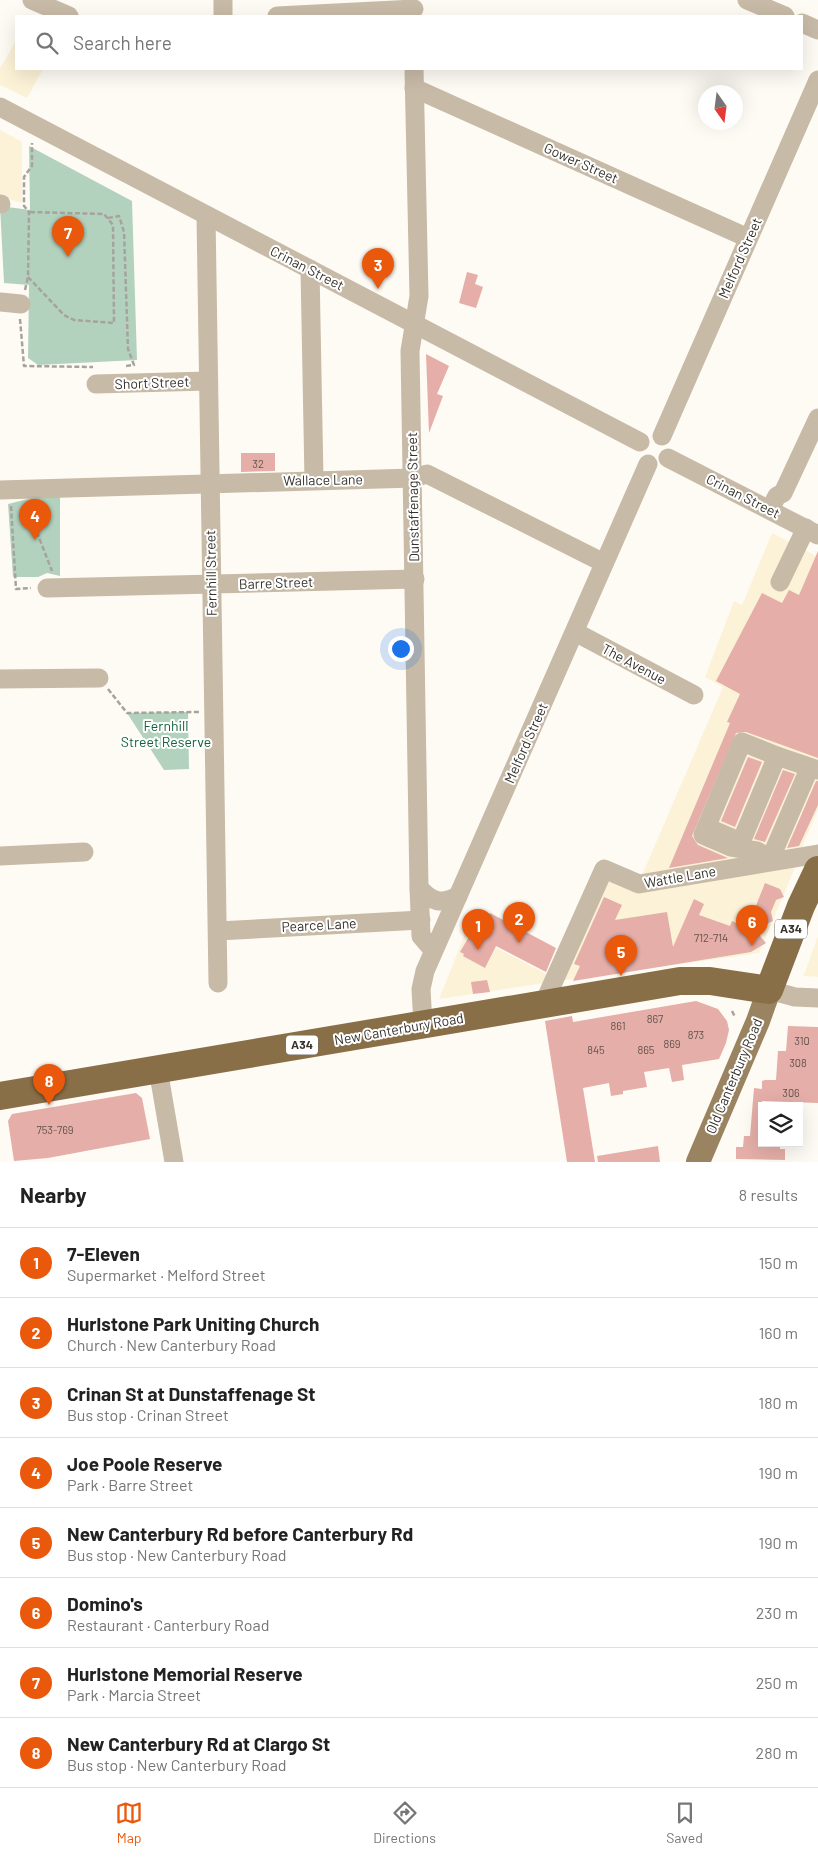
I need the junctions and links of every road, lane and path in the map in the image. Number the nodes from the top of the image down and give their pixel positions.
1 (32, 0) edge
2 (223, 0) edge
3 (747, 0) edge
4 (52, 4) edge
5 (414, 9) edge
6 (68, 15) edge
7 (223, 15) edge
8 (297, 15) edge
9 (784, 15) edge
10 (803, 23) edge
11 (818, 30) edge
12 (414, 70) edge
13 (818, 80) edge
14 (414, 88) junction
15 (0, 107) edge
16 (32, 143) dead end
17 (29, 212) junction
18 (206, 215) junction
19 (108, 218) junction
20 (748, 238) junction
21 (310, 269) junction
22 (28, 277) junction
23 (0, 302) edge
24 (22, 305) junction
25 (414, 323) junction
26 (117, 366) dead end
27 (98, 376) joint
28 (208, 381) junction
29 (818, 418) edge
30 (662, 436) junction
31 (640, 442) junction
32 (668, 458) junction
33 (648, 464) junction
34 (414, 478) junction
35 (314, 480) junction
36 (209, 483) junction
37 (10, 489) edge
38 (773, 502) junction
39 (812, 532) edge
40 (604, 563) junction
41 (415, 578) junction
42 (780, 582) dead end
43 (211, 585) junction
44 (53, 588) junction
45 (575, 632) junction
46 (99, 678) joint
47 (0, 679) edge
48 (694, 695) dead end
49 (213, 711) junction
50 (775, 751) junction
51 (814, 769) edge
52 (706, 827) junction
53 (741, 842) junction
54 (84, 852) dead end
55 (818, 854) edge
56 (0, 856) edge
57 (765, 856) junction
58 (818, 870) edge
59 (419, 888) junction
60 (458, 896) junction
61 (421, 923) junction
62 (218, 930) junction
63 (436, 944) junction
64 (218, 983) dead end
65 (769, 990) junction
66 (818, 998) edge
67 (543, 1005) junction
68 (732, 1011) dead end
69 (735, 1017) dead end
70 (423, 1025) junction
71 (158, 1069) junction
72 (0, 1096) edge
73 (174, 1162) edge
74 (698, 1162) edge

1 - 4 street
2 - 7 street
3 - 9 street
4 - 6 street
5 - 8 street
10 - 11 street
12 - 14 street, Dunstaffenage Street
13 - 20 street, Melford Street
14 - 20 street, Gower Street
14 - 25 street, Dunstaffenage Street
15 - 18 street, Crinan Street
16 - 17 path
17 - 19 path
17 - 22 path
18 - 21 street, Crinan Street
18 - 28 street, Fernhill Street
19 - 22 path
19 - 26 path
20 - 30 street, Melford Street
21 - 25 street, Crinan Street
21 - 35 street
22 - 24 path
23 - 24 street
24 - 27 path
25 - 31 street, Crinan Street
25 - 34 street, Dunstaffenage Street
27 - 28 street, Short Street
28 - 36 street, Fernhill Street
29 - 38 street
30 - 31 street
30 - 32 street
31 - 33 street
32 - 33 street
32 - 38 street, Crinan Street
33 - 40 street, Melford Street
34 - 35 street, Wallace Lane
34 - 40 street, Wallace Lane
34 - 41 street, Dunstaffenage Street
35 - 36 street, Wallace Lane
36 - 37 street, Wallace Lane
36 - 43 street, Fernhill Street
37 - 44 path
37 - 44 path
38 - 39 street, Crinan Street
39 - 42 street
40 - 45 street, Melford Street
41 - 43 street, Barre Street
41 - 59 street, Dunstaffenage Street
43 - 44 street, Barre Street
43 - 49 street, Fernhill Street
45 - 48 street, The Avenue
45 - 60 street, Melford Street
46 - 47 street
46 - 49 path
49 - 62 street, Fernhill Street
50 - 51 street
50 - 52 street
50 - 53 street
51 - 57 street
52 - 53 street
52 - 57 street
53 - 57 street
54 - 56 street
55 - 57 street, Wattle Lane
57 - 67 street, Wattle Lane
58 - 65 highway, A34
59 - 60 street
59 - 61 street, Dunstaffenage Street
60 - 63 street, Melford Street
61 - 62 street, Pearce Lane
61 - 63 street, Dunstaffenage Street
62 - 64 street, Fernhill Street
63 - 70 street, Melford Street
65 - 66 street
65 - 67 highway, New Canterbury Road / A34
65 - 74 main road, Old Canterbury Road
67 - 70 highway, New Canterbury Road / A34
68 - 69 path
70 - 71 highway, New Canterbury Road / A34
71 - 72 highway, New Canterbury Road / A34
71 - 73 street

